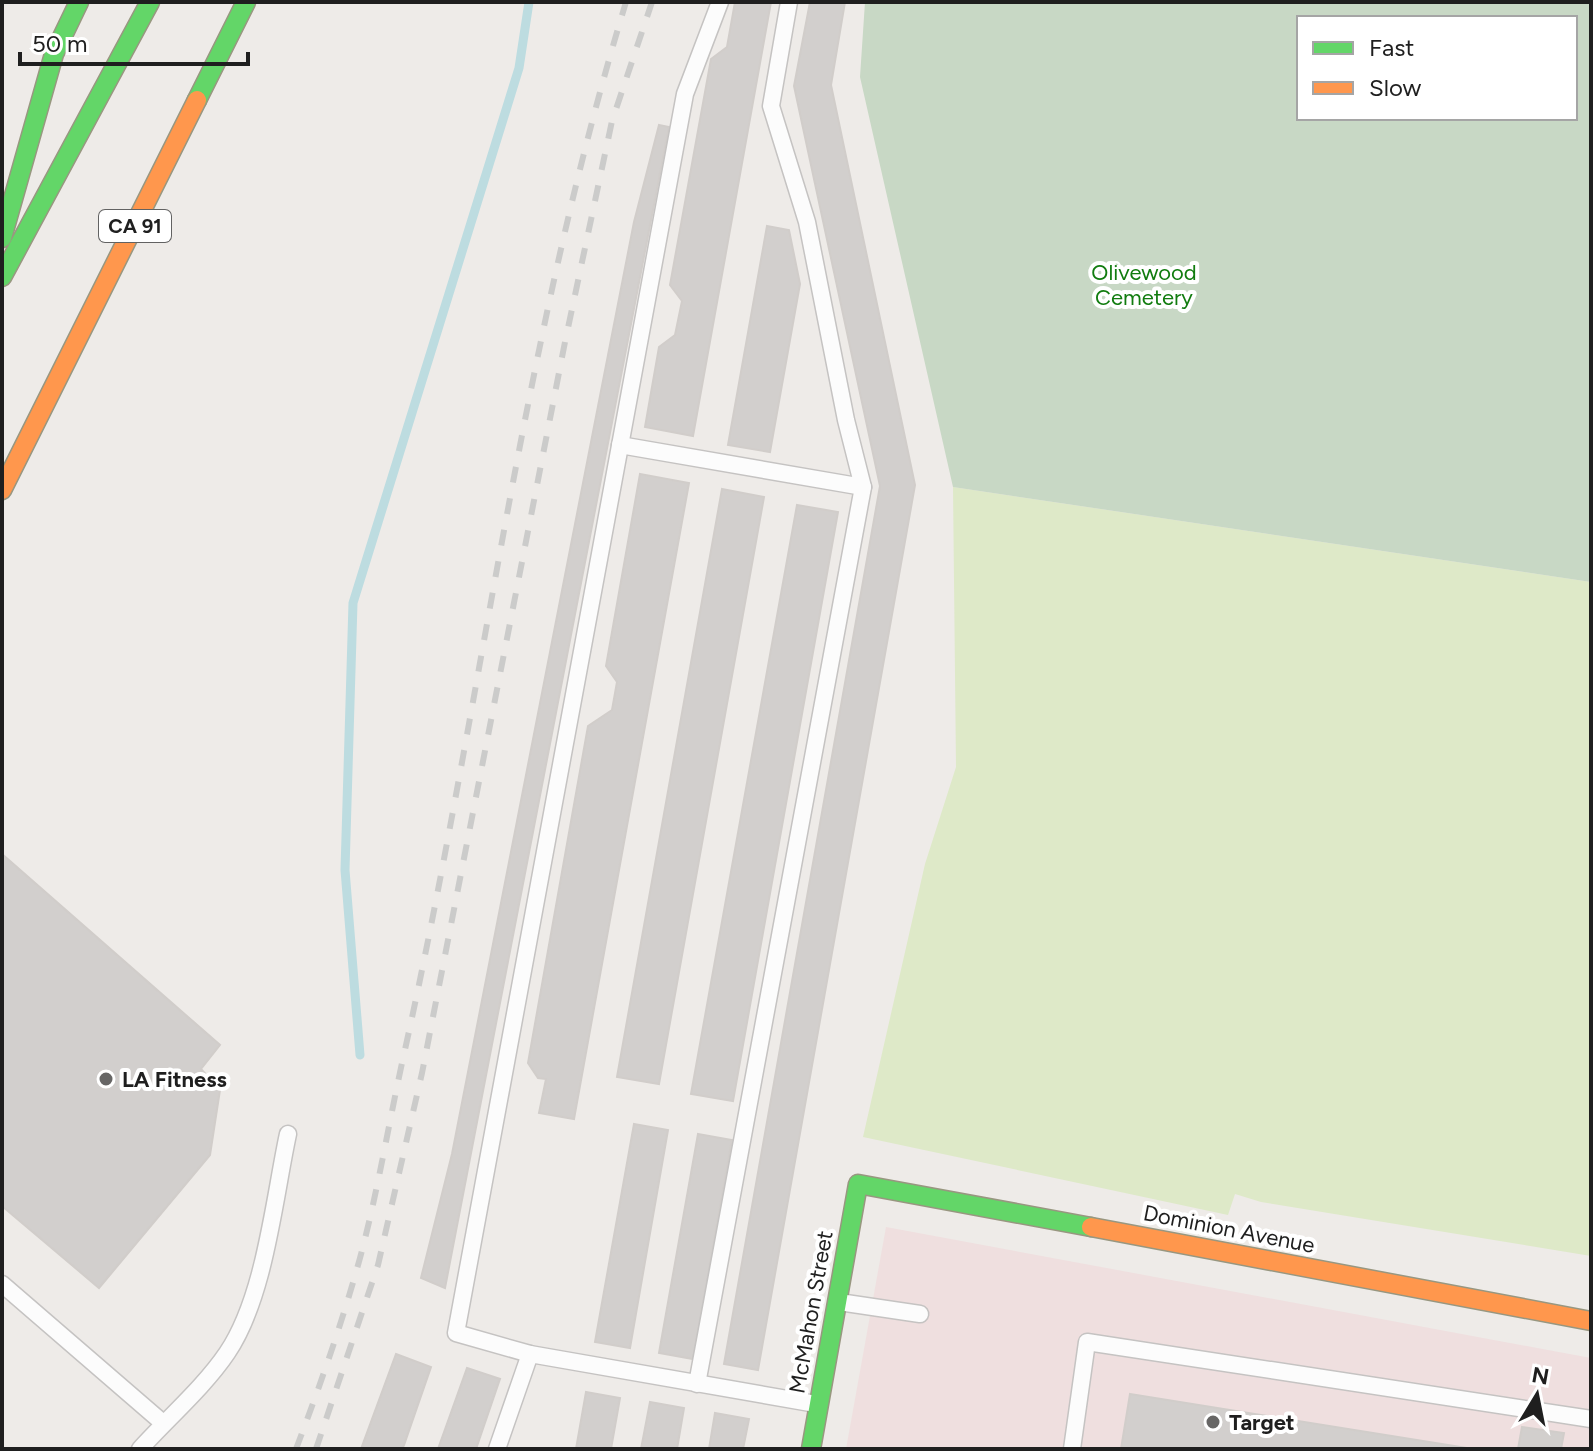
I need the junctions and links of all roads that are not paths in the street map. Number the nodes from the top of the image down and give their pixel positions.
1 (79, 2) edge
2 (150, 2) edge
3 (720, 2) edge
4 (789, 2) edge
5 (246, 3) edge
6 (2, 238) edge
7 (2, 277) edge
8 (620, 445) junction
9 (863, 487) junction
10 (2, 490) edge
11 (288, 1134) dead end
12 (858, 1184) joint
13 (2, 1284) edge
14 (837, 1302) junction
15 (920, 1314) dead end
16 (1591, 1321) edge
17 (530, 1354) junction
18 (697, 1384) junction
19 (819, 1405) junction
20 (1591, 1419) edge
21 (163, 1423) junction
22 (140, 1449) edge
23 (497, 1449) edge
24 (811, 1449) edge
25 (1072, 1449) edge

1 - 6 main road
2 - 7 main road
3 - 8 lane
4 - 9 lane
5 - 10 main road, CA 91
8 - 9 lane
8 - 17 lane
9 - 18 lane
11 - 21 lane
12 - 14 main road, McMahon Street
12 - 16 main road, Dominion Avenue
13 - 21 lane
14 - 15 lane
14 - 19 main road, McMahon Street
17 - 18 lane
17 - 23 lane
18 - 19 lane
19 - 24 main road, McMahon Street
20 - 25 lane
21 - 22 lane

